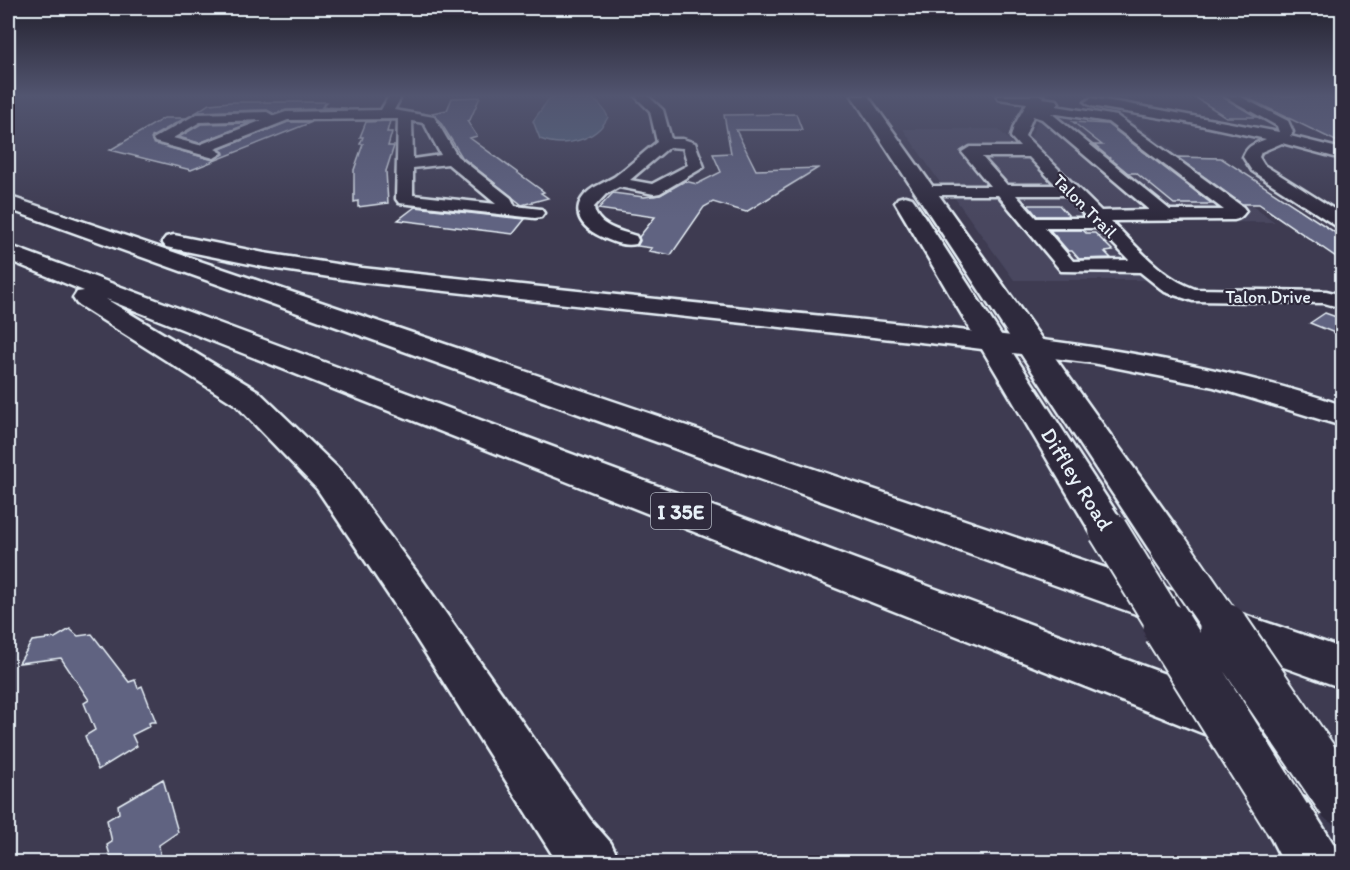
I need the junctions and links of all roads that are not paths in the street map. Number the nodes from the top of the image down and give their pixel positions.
1 (166, 137) edge
2 (233, 137) edge
3 (405, 137) edge
4 (438, 137) edge
5 (663, 137) edge
6 (865, 137) edge
7 (887, 137) edge
8 (1018, 137) edge
9 (1072, 137) edge
10 (1136, 137) edge
11 (1274, 137) edge
12 (1281, 138) junction
13 (665, 143) junction
14 (198, 150) junction
15 (1032, 152) junction
16 (1342, 154) edge
17 (227, 156) dead end
18 (451, 159) junction
19 (405, 164) junction
20 (617, 182) junction
21 (1069, 190) junction
22 (924, 191) junction
23 (1007, 195) junction
24 (8, 202) edge
25 (508, 210) junction
26 (534, 213) dead end
27 (46, 215) junction
28 (1166, 216) junction
29 (1093, 221) junction
30 (1342, 222) edge
31 (1031, 223) junction
32 (628, 240) dead end
33 (14, 255) edge
34 (1145, 266) junction
35 (1193, 295) joint
36 (1342, 302) edge
37 (993, 342) junction
38 (1031, 346) junction
39 (1342, 416) edge
40 (1342, 668) edge
41 (1342, 764) edge
42 (1342, 801) edge
43 (592, 862) edge
44 (1314, 862) edge

1 - 14 street
2 - 14 street
3 - 19 street
4 - 18 street
5 - 13 street
6 - 37 main road, Diffley Road
7 - 22 main road, Diffley Road
8 - 15 street, Talon Trail
9 - 28 street
10 - 28 street
11 - 12 street
12 - 16 street
12 - 30 street
13 - 20 street
13 - 20 street
14 - 17 street
15 - 21 street, Talon Trail
15 - 23 street
18 - 19 street
18 - 25 street
19 - 25 street
20 - 32 street
21 - 23 street
21 - 29 street, Talon Trail
22 - 23 street
22 - 38 main road, Diffley Road
23 - 29 street
23 - 31 street
24 - 27 main road
25 - 26 street
27 - 37 main road
27 - 40 main road
28 - 29 street
29 - 31 street
29 - 34 street, Talon Trail
31 - 34 street
33 - 41 main road, I 35E
33 - 43 main road
34 - 35 street, Talon Trail
35 - 36 street, Talon Drive
37 - 38 main road
37 - 44 main road, Diffley Road, bridge
38 - 39 main road
38 - 42 main road, Diffley Road, bridge

